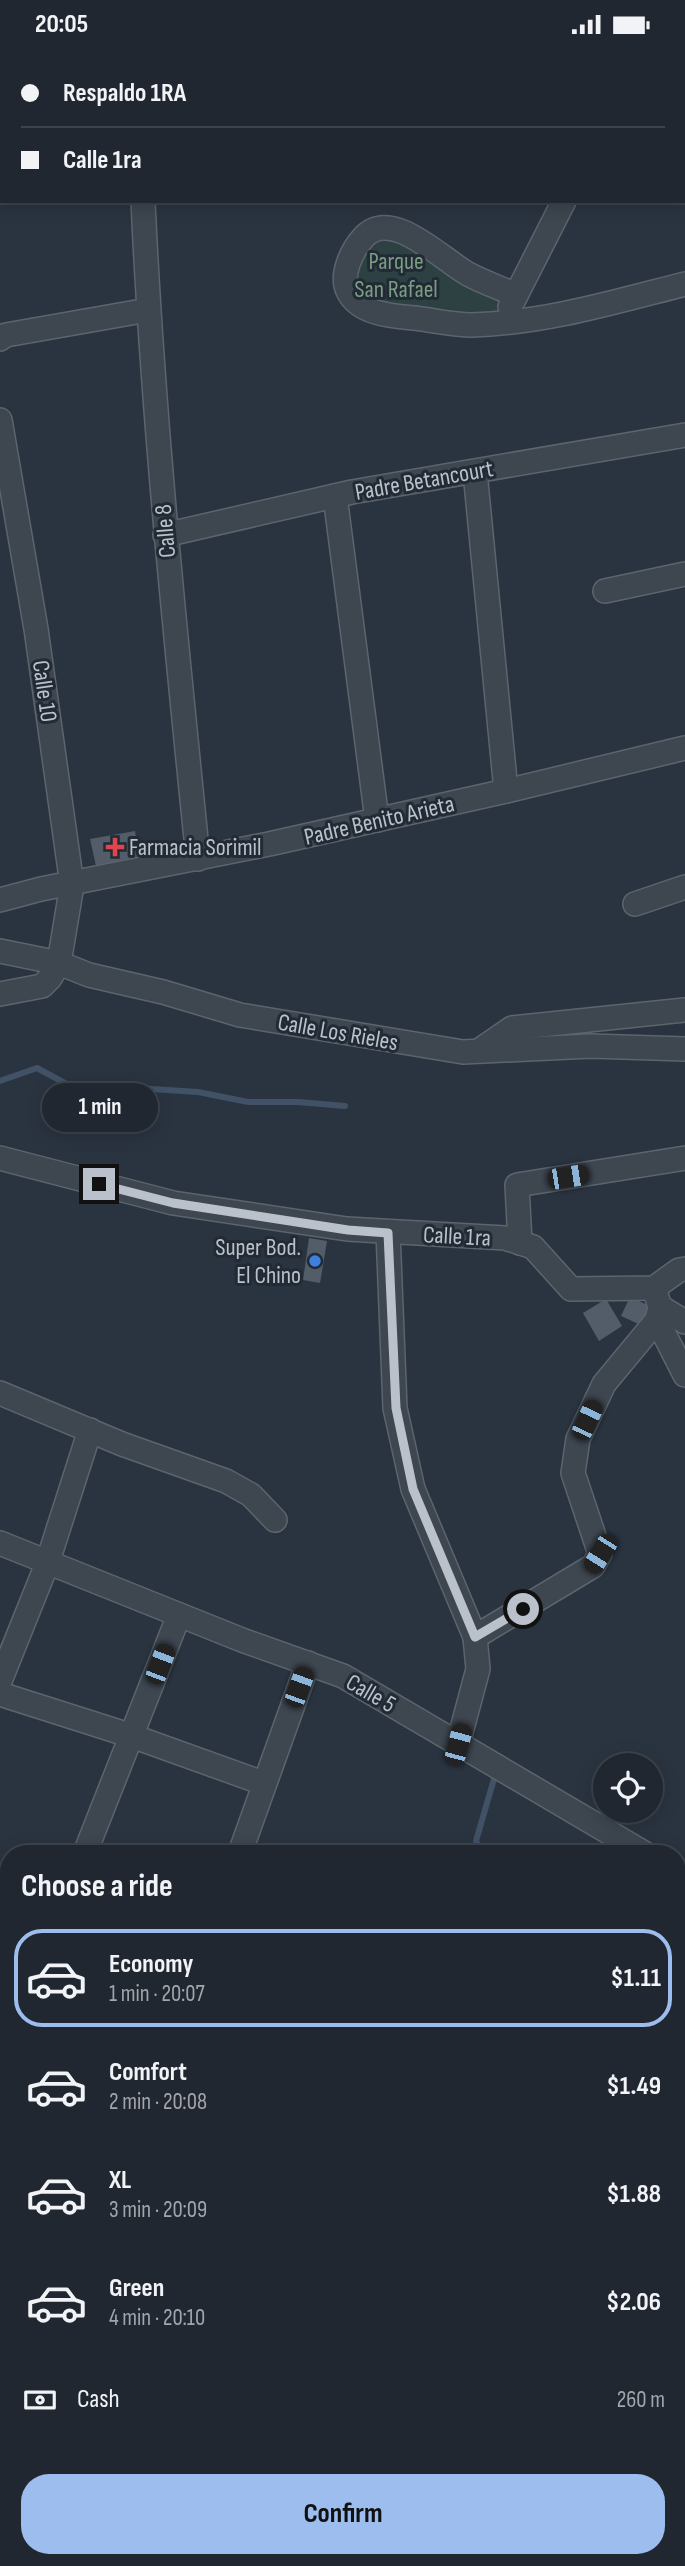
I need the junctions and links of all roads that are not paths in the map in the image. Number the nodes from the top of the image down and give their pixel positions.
1 (143, 203) edge
2 (563, 203) edge
3 (685, 284) edge
4 (516, 295) junction
5 (148, 310) junction
6 (502, 323) junction
7 (0, 339) edge
8 (0, 420) edge
9 (685, 435) edge
10 (475, 472) junction
11 (335, 496) junction
12 (165, 535) junction
13 (685, 574) edge
14 (605, 591) dead end
15 (685, 748) edge
16 (506, 791) junction
17 (377, 820) junction
18 (198, 859) junction
19 (72, 885) junction
20 (685, 887) edge
21 (0, 900) edge
22 (635, 904) dead end
23 (0, 951) edge
24 (59, 963) junction
25 (0, 994) edge
26 (685, 1010) edge
27 (685, 1049) edge
28 (480, 1050) junction
29 (0, 1158) edge
30 (685, 1158) edge
31 (388, 1233) junction
32 (520, 1243) junction
33 (685, 1269) edge
34 (657, 1305) junction
35 (685, 1322) edge
36 (685, 1375) edge
37 (0, 1393) edge
38 (90, 1430) junction
39 (275, 1520) dead end
40 (0, 1543) edge
41 (47, 1564) junction
42 (179, 1615) junction
43 (475, 1637) junction
44 (308, 1663) junction
45 (0, 1681) edge
46 (0, 1694) edge
47 (132, 1736) junction
48 (458, 1744) junction
49 (263, 1783) junction
50 (88, 1845) edge
51 (243, 1845) edge
52 (630, 1845) edge

1 - 5 street, Calle 8
2 - 4 street
3 - 6 street
4 - 6 street
4 - 6 street
5 - 7 street
5 - 12 street, Calle 8
8 - 19 street, Calle 10
9 - 10 street, Padre Betancourt
10 - 11 street, Padre Betancourt
10 - 16 street
11 - 12 street, Padre Betancourt
11 - 17 street
12 - 18 street, Calle 8
13 - 14 street
15 - 16 street, Padre Benito Arieta
16 - 17 street, Padre Benito Arieta
17 - 18 street, Padre Benito Arieta
18 - 19 street, Padre Benito Arieta
19 - 21 street, Padre Benito Arieta
19 - 24 street, Calle 10
20 - 22 street
23 - 24 street, Calle Los Rieles
24 - 25 street
24 - 28 street, Calle Los Rieles
26 - 28 street
27 - 28 street, Calle Los Rieles
29 - 31 street, Calle 1ra
30 - 32 street
31 - 32 street, Calle 1ra
31 - 43 street
32 - 34 street, Calle 1ra
33 - 34 street
34 - 35 street
34 - 36 street
34 - 43 street
37 - 38 street
38 - 39 street
38 - 41 street
40 - 41 street, Calle 5
41 - 42 street, Calle 5
41 - 45 street
42 - 44 street, Calle 5
42 - 47 street
43 - 48 street
44 - 48 street, Calle 5
44 - 49 street
46 - 47 street
47 - 49 street
47 - 50 street
48 - 52 street, Calle 5
49 - 51 street

